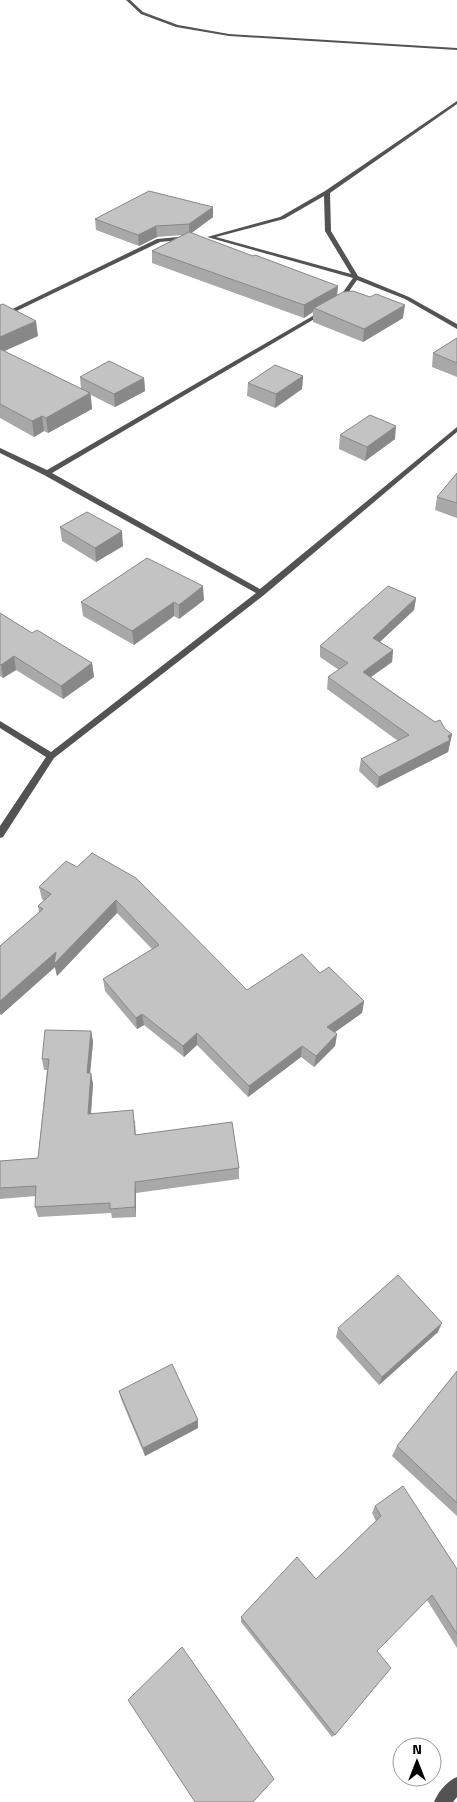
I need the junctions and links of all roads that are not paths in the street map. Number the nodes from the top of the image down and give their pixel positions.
1 (128, 0) edge
2 (457, 49) edge
3 (457, 102) edge
4 (327, 192) junction
5 (210, 237) junction
6 (193, 238) edge
7 (202, 238) edge
8 (356, 278) junction
9 (406, 298) junction
10 (388, 299) edge
11 (340, 301) junction
12 (350, 301) edge
13 (0, 317) edge
14 (457, 327) edge
15 (457, 429) edge
16 (0, 450) edge
17 (47, 473) junction
18 (261, 593) junction
19 (0, 724) edge
20 (51, 756) junction
21 (0, 834) edge
22 (457, 1785) edge
23 (442, 1802) edge

1 - 2 street
3 - 4 street
4 - 5 street
4 - 8 street
5 - 7 street
5 - 8 street
6 - 13 street
8 - 9 street
8 - 11 street
9 - 10 street
9 - 14 street
11 - 12 street
11 - 17 street
15 - 18 street
16 - 17 street
17 - 18 street
18 - 20 street
19 - 20 street
20 - 21 street
22 - 23 street

